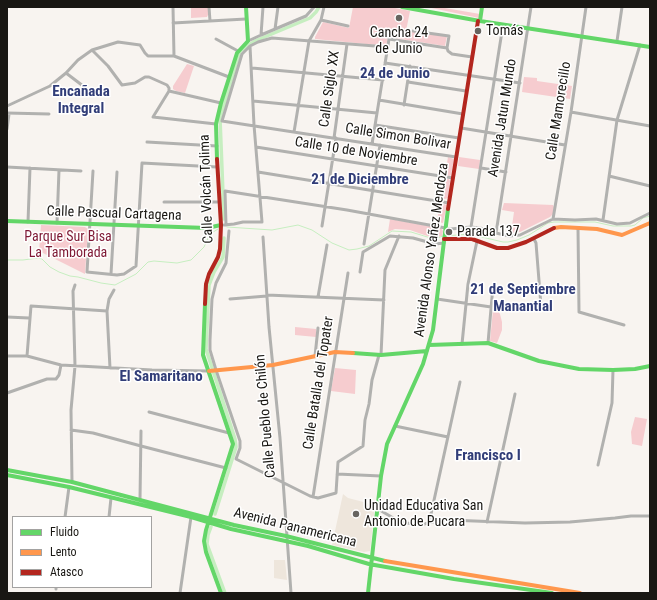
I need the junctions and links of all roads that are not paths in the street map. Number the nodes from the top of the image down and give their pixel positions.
1 (173, 7) edge
2 (209, 7) edge
3 (246, 7) edge
4 (263, 7) edge
5 (278, 7) edge
6 (314, 7) edge
7 (324, 7) edge
8 (402, 7) edge
9 (482, 7) edge
10 (531, 7) edge
11 (586, 7) edge
12 (622, 7) edge
13 (246, 19) junction
14 (320, 20) junction
15 (210, 21) junction
16 (479, 21) junction
17 (173, 23) junction
18 (503, 25) junction
19 (348, 26) dead end
20 (528, 28) junction
21 (275, 29) junction
22 (413, 31) dead end
23 (261, 35) junction
24 (582, 36) junction
25 (216, 39) dead end
26 (248, 41) junction
27 (309, 41) junction
28 (617, 41) junction
29 (347, 44) junction
30 (640, 45) junction
31 (250, 46) junction
32 (388, 47) junction
33 (650, 47) edge
34 (447, 48) junction
35 (92, 50) junction
36 (238, 51) junction
37 (174, 56) junction
38 (472, 57) junction
39 (386, 63) junction
40 (410, 66) junction
41 (252, 68) junction
42 (66, 73) junction
43 (304, 73) junction
44 (469, 75) junction
45 (229, 76) junction
46 (343, 76) junction
47 (495, 79) junction
48 (383, 80) junction
49 (408, 82) junction
50 (520, 83) junction
51 (169, 91) junction
52 (466, 91) junction
53 (95, 95) dead end
54 (380, 100) junction
55 (253, 101) junction
56 (221, 103) junction
57 (404, 104) junction
58 (7, 106) edge
59 (298, 106) junction
60 (338, 110) junction
61 (571, 112) junction
62 (8, 113) edge
63 (377, 113) junction
64 (49, 114) dead end
65 (463, 114) junction
66 (617, 120) junction
67 (216, 124) junction
68 (254, 125) junction
69 (376, 125) junction
70 (650, 126) edge
71 (460, 128) junction
72 (7, 129) edge
73 (294, 132) junction
74 (486, 132) junction
75 (511, 136) junction
76 (335, 138) junction
77 (459, 138) junction
78 (147, 142) dead end
79 (372, 144) junction
80 (380, 145) junction
81 (565, 145) junction
82 (217, 146) junction
83 (256, 147) junction
84 (456, 157) junction
85 (333, 159) junction
86 (376, 166) junction
87 (7, 167) edge
88 (30, 168) junction
89 (217, 168) junction
90 (481, 168) junction
91 (59, 170) junction
92 (81, 171) dead end
93 (93, 171) dead end
94 (117, 172) dead end
95 (258, 172) junction
96 (506, 172) junction
97 (608, 176) junction
98 (453, 178) junction
99 (329, 183) junction
100 (650, 186) edge
101 (373, 190) junction
102 (260, 197) junction
103 (164, 202) dead end
104 (218, 202) junction
105 (449, 203) junction
106 (325, 207) junction
107 (650, 213) edge
108 (369, 214) junction
109 (553, 219) junction
110 (603, 220) junction
111 (7, 221) edge
112 (28, 222) junction
113 (57, 223) junction
114 (650, 223) edge
115 (90, 225) junction
116 (114, 225) junction
117 (221, 225) junction
118 (226, 225) junction
119 (138, 226) junction
120 (322, 226) dead end
121 (472, 226) junction
122 (446, 227) junction
123 (578, 228) junction
124 (229, 231) dead end
125 (496, 233) junction
126 (399, 236) junction
127 (263, 237) dead end
128 (444, 239) junction
129 (534, 239) junction
130 (477, 241) junction
131 (364, 244) dead end
132 (327, 245) dead end
133 (360, 272) dead end
134 (348, 273) dead end
135 (111, 274) junction
136 (74, 285) dead end
137 (493, 286) dead end
138 (114, 290) dead end
139 (267, 295) junction
140 (318, 297) junction
141 (343, 298) junction
142 (230, 299) dead end
143 (384, 300) junction
144 (437, 300) junction
145 (466, 304) junction
146 (541, 306) dead end
147 (492, 307) junction
148 (74, 308) junction
149 (107, 310) junction
150 (7, 317) edge
151 (30, 318) junction
152 (624, 324) dead end
153 (318, 328) dead end
154 (488, 343) junction
155 (462, 344) junction
156 (429, 345) junction
157 (427, 351) junction
158 (335, 352) junction
159 (380, 355) junction
160 (7, 356) edge
161 (27, 356) junction
162 (315, 356) junction
163 (61, 365) junction
164 (273, 365) junction
165 (76, 366) junction
166 (650, 366) edge
167 (110, 368) junction
168 (212, 370) junction
169 (613, 370) junction
170 (460, 382) dead end
171 (7, 393) edge
172 (515, 394) dead end
173 (149, 412) dead end
174 (395, 426) junction
175 (71, 430) junction
176 (141, 431) dead end
177 (229, 433) junction
178 (448, 437) junction
179 (141, 446) junction
180 (598, 465) dead end
181 (226, 468) junction
182 (7, 470) edge
183 (337, 474) junction
184 (7, 476) edge
185 (381, 476) junction
186 (72, 482) junction
187 (283, 482) junction
188 (69, 487) junction
189 (313, 497) junction
190 (111, 498) junction
191 (140, 500) junction
192 (378, 509) junction
193 (65, 516) edge
194 (109, 516) edge
195 (650, 516) edge
196 (191, 517) junction
197 (211, 518) junction
198 (487, 522) junction
199 (209, 523) junction
200 (429, 523) junction
201 (286, 536) junction
202 (287, 541) junction
203 (371, 558) junction
204 (371, 564) junction
205 (466, 575) junction
206 (465, 580) junction
207 (502, 583) junction
208 (524, 586) junction
209 (180, 593) edge
210 (222, 593) edge
211 (291, 593) edge
212 (368, 593) edge
213 (552, 593) edge
214 (580, 593) edge

1 - 17 street
2 - 15 street
3 - 13 main road
4 - 23 street
5 - 21 street
6 - 21 street
7 - 14 street
8 - 16 main road
9 - 16 main road, Avenida Alonso Yañez Mendoza
10 - 20 street, Avenida Jatun Mundo
11 - 24 street, Calle Mamorecillo
12 - 28 street
13 - 15 street
13 - 26 main road
14 - 19 street
14 - 27 street
15 - 17 street
16 - 18 main road
16 - 38 main road, Avenida Alonso Yañez Mendoza
17 - 37 street
18 - 20 main road
18 - 47 street
20 - 24 main road
20 - 50 street, Avenida Jatun Mundo
21 - 23 street
22 - 34 street
23 - 26 street
24 - 28 main road
24 - 61 street, Calle Mamorecillo
25 - 36 street
26 - 36 main road, Calle Volcán Tolima
27 - 29 street
27 - 31 street
27 - 43 street
28 - 30 main road
29 - 32 street
29 - 46 street, Calle Siglo XX
30 - 33 main road
30 - 66 street
31 - 41 street
31 - 68 street
32 - 34 street
32 - 39 street
34 - 38 street
35 - 37 street
35 - 42 street
35 - 51 street
36 - 45 main road, Calle Volcán Tolima
37 - 45 street
38 - 44 main road, Avenida Alonso Yañez Mendoza
39 - 40 street
39 - 48 street
40 - 44 street
40 - 49 street
41 - 43 street
41 - 55 street
42 - 53 street
42 - 58 street
43 - 46 street
43 - 59 street
44 - 47 street
44 - 52 main road, Avenida Alonso Yañez Mendoza
45 - 56 main road, Calle Volcán Tolima
46 - 48 street
46 - 60 street, Calle Siglo XX
47 - 50 street
47 - 74 street
48 - 54 street
49 - 52 street
49 - 57 street
50 - 75 street, Avenida Jatun Mundo
51 - 56 street
51 - 67 street
52 - 65 main road, Avenida Alonso Yañez Mendoza
54 - 57 street
54 - 63 street
55 - 59 street
55 - 68 street
56 - 67 main road, Calle Volcán Tolima
57 - 65 street
59 - 60 street
59 - 73 street
60 - 63 street
60 - 76 street, Calle Siglo XX
61 - 66 street
61 - 81 street, Calle Mamorecillo
62 - 64 street
62 - 72 street
63 - 69 street
65 - 71 main road, Avenida Alonso Yañez Mendoza
66 - 70 street
66 - 97 street
67 - 82 main road, Calle Volcán Tolima
68 - 73 street
68 - 83 street
69 - 77 street
69 - 79 street
71 - 74 street
71 - 77 main road, Avenida Alonso Yañez Mendoza
73 - 76 street, Calle Simon Bolivar
74 - 75 street
74 - 90 street
75 - 81 street
75 - 96 street, Avenida Jatun Mundo
76 - 79 street, Calle Simon Bolivar
76 - 85 street, Calle Siglo XX
77 - 84 main road, Avenida Alonso Yañez Mendoza
78 - 82 street
79 - 80 street, Calle Simon Bolivar
80 - 84 street, Calle Simon Bolivar
80 - 86 street
81 - 109 street, Calle Mamorecillo
82 - 89 main road, Calle Volcán Tolima
83 - 85 street, Calle 10 de Noviembre
83 - 95 street
84 - 98 main road, Avenida Alonso Yañez Mendoza
85 - 86 street, Calle 10 de Noviembre
85 - 99 street, Calle Siglo XX
86 - 98 street, Calle 10 de Noviembre
86 - 101 street
87 - 88 street
88 - 91 street
88 - 112 street
89 - 104 main road, Calle Volcán Tolima
89 - 119 street
90 - 96 street
90 - 121 street
91 - 92 street
91 - 113 street
93 - 115 street
94 - 116 street
95 - 99 street
95 - 102 street
96 - 125 street, Avenida Jatun Mundo
97 - 100 street
97 - 110 street
98 - 105 main road, Avenida Alonso Yañez Mendoza
99 - 101 street
99 - 106 street, Calle Siglo XX
101 - 105 street
101 - 108 street
102 - 106 street
102 - 118 street
102 - 118 street
103 - 104 street
104 - 117 main road, Calle Volcán Tolima
105 - 122 main road, Avenida Alonso Yañez Mendoza
106 - 108 street
106 - 120 street, Calle Siglo XX
107 - 110 street
108 - 122 street
108 - 131 street
109 - 110 street
109 - 125 street
111 - 112 main road, Calle Pascual Cartagena
112 - 113 main road, Calle Pascual Cartagena
113 - 115 main road, Calle Pascual Cartagena
114 - 123 main road
115 - 116 main road, Calle Pascual Cartagena
115 - 135 street
116 - 119 main road, Calle Pascual Cartagena
116 - 135 street
117 - 118 street
117 - 119 main road, Calle Pascual Cartagena
117 - 168 main road, Calle Volcán Tolima
119 - 135 street
121 - 122 street
121 - 125 street
122 - 128 main road, Avenida Alonso Yañez Mendoza
123 - 129 main road
123 - 152 street
124 - 168 street, Calle Volcán Tolima
126 - 128 street
126 - 133 street
126 - 143 street
127 - 139 street, Calle Pueblo de Chilón
128 - 130 main road
128 - 144 main road, Avenida Alonso Yañez Mendoza
129 - 130 main road
129 - 146 street
130 - 145 street
132 - 140 street
134 - 141 street, Calle Batalla del Topater
136 - 148 street
137 - 147 street
138 - 149 street
139 - 140 street
139 - 142 street
139 - 164 street, Calle Pueblo de Chilón
140 - 141 street
141 - 143 street
141 - 158 street, Calle Batalla del Topater
143 - 159 street
144 - 145 street
144 - 156 main road, Avenida Alonso Yañez Mendoza
145 - 147 street
145 - 155 street
147 - 154 street
148 - 149 street
148 - 151 street
148 - 165 street
149 - 167 street
150 - 151 street
151 - 161 street
153 - 162 street
154 - 155 main road
154 - 169 main road
155 - 156 main road
156 - 157 main road, Avenida Alonso Yañez Mendoza
157 - 159 main road
157 - 174 main road, Avenida Alonso Yañez Mendoza
158 - 159 main road
158 - 162 main road
158 - 189 street, Calle Batalla del Topater
159 - 183 street
160 - 161 street
161 - 163 street
162 - 164 main road
163 - 165 street
163 - 171 street
164 - 168 main road
164 - 187 street, Calle Pueblo de Chilón
165 - 167 street
165 - 175 street
166 - 169 main road
167 - 168 street
168 - 177 main road, Calle Volcán Tolima
168 - 187 street, Calle Volcán Tolima
169 - 180 street
170 - 178 street
172 - 198 street
173 - 177 street
174 - 178 street
174 - 185 main road, Avenida Alonso Yañez Mendoza
175 - 179 street
175 - 186 street
176 - 179 street
177 - 181 main road, Calle Volcán Tolima
178 - 200 street
179 - 181 street
179 - 191 street
181 - 197 main road, Calle Volcán Tolima
182 - 186 main road, Avenida Panamericana
183 - 185 street
183 - 189 street
184 - 188 main road, Avenida Panamericana
185 - 192 main road, Avenida Alonso Yañez Mendoza
186 - 191 main road, Avenida Panamericana
187 - 189 street
187 - 201 street, Calle Pueblo de Chilón
188 - 190 main road, Avenida Panamericana
188 - 193 street
190 - 194 street
190 - 196 main road, Avenida Panamericana
191 - 197 main road, Avenida Panamericana
192 - 200 street
192 - 203 main road, Avenida Alonso Yañez Mendoza
195 - 198 street
196 - 199 main road, Avenida Panamericana
196 - 209 street
197 - 199 main road, Calle Volcán Tolima
197 - 201 main road, Avenida Panamericana
198 - 200 street
199 - 202 main road, Avenida Panamericana
199 - 210 main road, Calle Volcán Tolima
201 - 202 street, Calle Pueblo de Chilón
201 - 203 main road, Avenida Panamericana
202 - 204 main road, Avenida Panamericana
202 - 211 street, Calle Pueblo de Chilón
203 - 204 main road, Avenida Alonso Yañez Mendoza
203 - 205 main road, Avenida Panamericana
204 - 206 main road, Avenida Panamericana
204 - 212 main road, Avenida Alonso Yañez Mendoza
205 - 206 main road
205 - 207 main road, Avenida Panamericana
206 - 207 main road, Avenida Panamericana
207 - 208 main road, Avenida Panamericana
208 - 213 main road, Avenida Panamericana
208 - 214 main road, Avenida Panamericana

